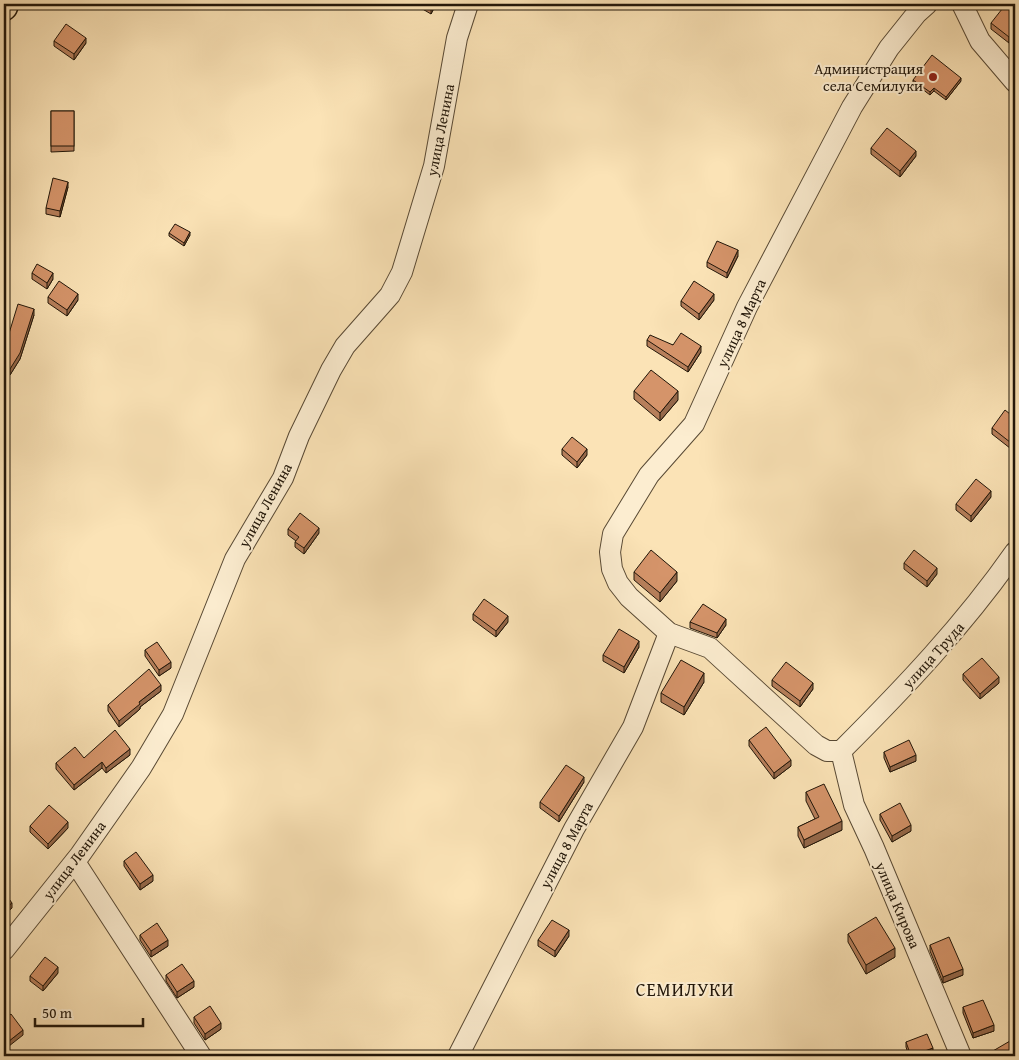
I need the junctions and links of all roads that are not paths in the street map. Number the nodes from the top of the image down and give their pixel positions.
1 (468, 4) edge
2 (927, 4) edge
3 (962, 4) edge
4 (1015, 82) edge
5 (1015, 552) edge
6 (669, 633) junction
7 (841, 751) junction
8 (75, 862) junction
9 (4, 950) edge
10 (201, 1056) edge
11 (458, 1056) edge
12 (961, 1056) edge

1 - 8 street, улица Ленина
2 - 6 street, улица 8 Марта
3 - 4 street
5 - 7 street, улица Труда
6 - 7 street, улица 8 Марта
6 - 11 street, улица 8 Марта
7 - 12 street, улица Кирова
8 - 9 street, улица Ленина
8 - 10 street

